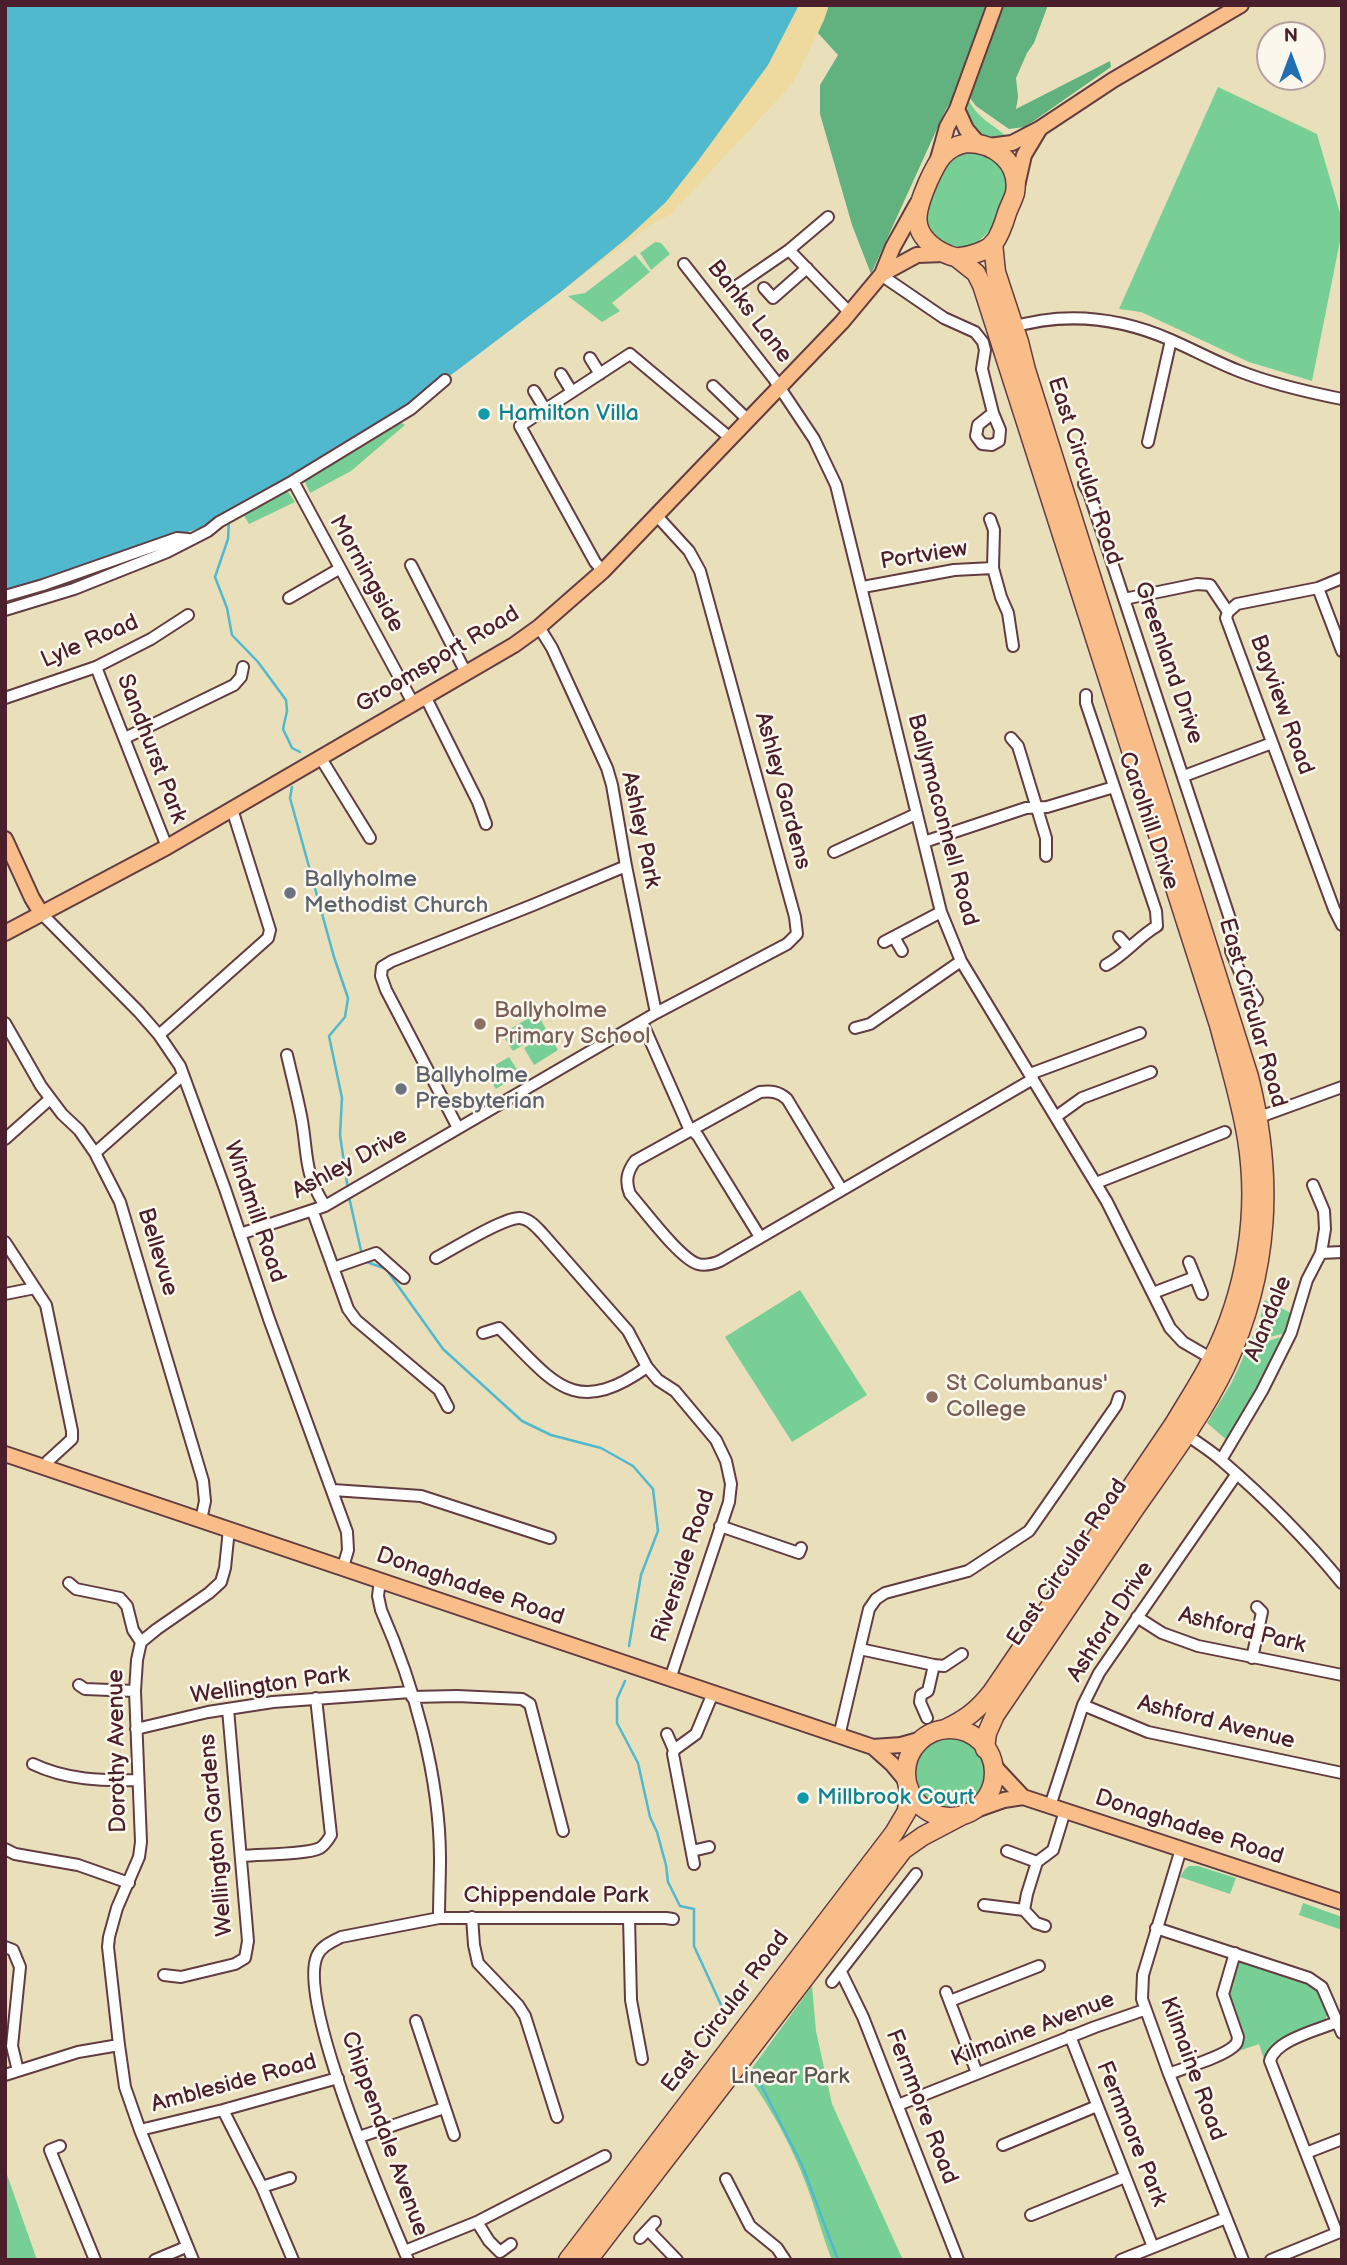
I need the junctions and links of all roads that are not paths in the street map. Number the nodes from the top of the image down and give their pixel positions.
1 (995, 5) edge
2 (1241, 5) edge
3 (957, 109) junction
4 (1040, 129) junction
5 (983, 145) junction
6 (938, 159) junction
7 (1015, 192) junction
8 (918, 203) junction
9 (828, 217) dead end
10 (993, 243) junction
11 (792, 252) junction
12 (951, 256) junction
13 (684, 264) dead end
14 (807, 268) junction
15 (882, 275) junction
16 (738, 285) dead end
17 (764, 288) dead end
18 (850, 313) junction
19 (1006, 329) junction
20 (1171, 340) junction
21 (590, 358) dead end
22 (561, 374) dead end
23 (600, 374) junction
24 (446, 380) dead end
25 (713, 386) dead end
26 (779, 387) junction
27 (534, 391) dead end
28 (572, 392) junction
29 (1342, 399) edge
30 (545, 410) junction
31 (993, 413) dead end
32 (747, 419) junction
33 (730, 437) junction
34 (1147, 442) dead end
35 (293, 481) junction
36 (1084, 484) dead end
37 (657, 516) junction
38 (996, 525) dead end
39 (191, 539) junction
40 (411, 565) dead end
41 (993, 568) junction
42 (339, 569) junction
43 (603, 571) junction
44 (1342, 578) edge
45 (863, 587) junction
46 (1318, 588) junction
47 (5, 596) edge
48 (289, 598) dead end
49 (1124, 599) junction
50 (5, 610) edge
51 (1228, 611) junction
52 (188, 615) dead end
53 (539, 626) junction
54 (1013, 646) dead end
55 (1342, 651) edge
56 (96, 667) junction
57 (243, 667) dead end
58 (466, 673) junction
59 (1086, 695) dead end
60 (5, 698) edge
61 (419, 699) junction
62 (125, 738) junction
63 (1011, 738) dead end
64 (1272, 743) junction
65 (320, 757) junction
66 (1184, 776) junction
67 (1114, 787) junction
68 (1037, 807) junction
69 (232, 809) junction
70 (916, 814) junction
71 (486, 824) dead end
72 (370, 838) dead end
73 (5, 839) edge
74 (924, 842) junction
75 (167, 847) junction
76 (834, 852) dead end
77 (1046, 856) dead end
78 (626, 866) junction
79 (941, 912) junction
80 (41, 913) junction
81 (1342, 925) edge
82 (5, 933) edge
83 (1119, 937) dead end
84 (1129, 948) junction
85 (902, 951) dead end
86 (961, 961) junction
87 (1106, 965) dead end
88 (1256, 993) dead end
89 (656, 1013) junction
90 (642, 1022) junction
91 (5, 1023) edge
92 (855, 1028) dead end
93 (1140, 1033) dead end
94 (159, 1035) junction
95 (287, 1055) dead end
96 (1151, 1072) dead end
97 (183, 1075) junction
98 (1032, 1077) junction
99 (1342, 1087) edge
100 (50, 1100) junction
101 (1057, 1116) junction
102 (1251, 1120) junction
103 (458, 1128) junction
104 (694, 1132) junction
105 (1225, 1132) dead end
106 (5, 1139) edge
107 (94, 1153) junction
108 (1096, 1183) junction
109 (1313, 1185) dead end
110 (842, 1190) junction
111 (325, 1206) junction
112 (313, 1212) junction
113 (240, 1234) junction
114 (760, 1237) junction
115 (5, 1242) edge
116 (1342, 1252) edge
117 (1321, 1253) junction
118 (436, 1258) dead end
119 (1189, 1262) dead end
120 (333, 1268) junction
121 (404, 1278) dead end
122 (1195, 1278) junction
123 (35, 1288) junction
124 (1153, 1293) junction
125 (5, 1294) edge
126 (1202, 1294) dead end
127 (483, 1333) dead end
128 (1219, 1363) junction
129 (647, 1367) junction
130 (1119, 1397) dead end
131 (448, 1407) dead end
132 (1180, 1429) junction
133 (5, 1454) edge
134 (1221, 1460) junction
135 (45, 1468) junction
136 (1236, 1475) junction
137 (333, 1490) junction
138 (201, 1520) junction
139 (720, 1526) junction
140 (229, 1529) junction
141 (550, 1538) dead end
142 (801, 1548) dead end
143 (343, 1567) junction
144 (380, 1580) junction
145 (69, 1583) dead end
146 (1342, 1583) edge
147 (1257, 1607) dead end
148 (1137, 1617) junction
149 (141, 1642) junction
150 (860, 1649) junction
151 (962, 1654) dead end
152 (1252, 1658) junction
153 (934, 1665) junction
154 (1342, 1675) edge
155 (670, 1679) junction
156 (79, 1685) dead end
157 (135, 1691) junction
158 (713, 1693) junction
159 (412, 1695) junction
160 (316, 1698) junction
161 (1083, 1705) junction
162 (228, 1709) junction
163 (927, 1718) dead end
164 (136, 1730) junction
165 (945, 1730) junction
166 (667, 1734) dead end
167 (839, 1736) junction
168 (922, 1739) junction
169 (873, 1747) junction
170 (985, 1749) junction
171 (674, 1750) junction
172 (33, 1764) dead end
173 (994, 1766) junction
174 (1342, 1773) edge
175 (138, 1780) junction
176 (908, 1785) junction
177 (1023, 1797) junction
178 (1050, 1806) junction
179 (1065, 1811) junction
180 (967, 1814) junction
181 (563, 1831) dead end
182 (709, 1847) dead end
183 (5, 1849) edge
184 (1181, 1849) junction
185 (692, 1851) junction
186 (1007, 1851) dead end
187 (242, 1856) junction
188 (1037, 1862) junction
189 (694, 1864) dead end
190 (916, 1874) dead end
191 (129, 1883) junction
192 (1342, 1902) edge
193 (984, 1905) dead end
194 (1024, 1910) junction
195 (472, 1917) junction
196 (439, 1918) junction
197 (629, 1918) junction
198 (673, 1920) dead end
199 (1045, 1926) dead end
200 (1156, 1928) junction
201 (5, 1947) edge
202 (1235, 1953) junction
203 (1040, 1966) dead end
204 (841, 1972) junction
205 (164, 1975) dead end
206 (832, 1982) dead end
207 (1144, 2010) junction
208 (416, 2021) dead end
209 (1340, 2028) edge
210 (1070, 2036) junction
211 (118, 2045) junction
212 (654, 2045) dead end
213 (18, 2071) junction
214 (977, 2073) junction
215 (1169, 2074) junction
216 (5, 2075) edge
217 (338, 2078) junction
218 (898, 2105) junction
219 (1097, 2106) junction
220 (444, 2108) junction
221 (223, 2110) junction
222 (557, 2117) dead end
223 (140, 2130) junction
224 (454, 2135) dead end
225 (359, 2137) junction
226 (1342, 2139) edge
227 (1003, 2145) dead end
228 (60, 2146) dead end
229 (1306, 2153) junction
230 (605, 2156) dead end
231 (1125, 2177) junction
232 (290, 2178) dead end
233 (723, 2179) dead end
234 (262, 2187) junction
235 (1031, 2215) dead end
236 (1226, 2218) junction
237 (477, 2222) junction
238 (648, 2230) dead end
239 (1339, 2232) edge
240 (511, 2244) dead end
241 (186, 2247) junction
242 (1153, 2247) junction
243 (407, 2255) edge
244 (95, 2260) edge
245 (155, 2260) edge
246 (194, 2260) edge
247 (293, 2260) edge
248 (568, 2260) edge
249 (588, 2260) edge
250 (677, 2260) edge
251 (785, 2260) edge
252 (958, 2260) edge
253 (1121, 2260) edge
254 (1243, 2260) edge
255 (1270, 2260) edge

1 - 3 main road
2 - 4 main road
3 - 5 main road
3 - 6 main road
4 - 5 main road
4 - 7 main road
5 - 6 highway
5 - 7 highway
6 - 8 highway
7 - 10 highway
8 - 12 highway
8 - 15 main road
9 - 11 street
10 - 12 highway
10 - 19 highway, East Circular Road
11 - 14 street
11 - 16 street
12 - 15 main road
12 - 19 highway, East Circular Road
13 - 26 street, Banks Lane
14 - 17 street
14 - 18 street
15 - 18 main road, Groomsport Road
15 - 31 street
18 - 26 main road, Groomsport Road
19 - 20 street
19 - 102 highway, East Circular Road
20 - 29 street
20 - 34 street
21 - 23 street
22 - 28 street
23 - 28 street
23 - 33 street
24 - 35 street
25 - 32 street
26 - 32 main road, Groomsport Road
26 - 45 street, Ballymaconnell Road
27 - 30 street
28 - 30 street
30 - 43 street
32 - 33 main road, Groomsport Road
33 - 37 main road, Groomsport Road
35 - 39 street
35 - 42 street, Morningside
36 - 49 street, Greenland Drive
37 - 43 main road, Groomsport Road
37 - 89 street, Ashley Gardens
38 - 41 street, Portview
39 - 47 street
39 - 50 street
40 - 58 street
41 - 45 street, Portview
41 - 54 street, Portview
42 - 48 street
42 - 61 street, Morningside
43 - 53 main road, Groomsport Road
44 - 46 street, Bayview Road
45 - 70 street, Ballymaconnell Road
46 - 51 street, Bayview Road
46 - 55 street
49 - 51 street
49 - 66 street, Greenland Drive
51 - 64 street, Bayview Road
52 - 56 street, Lyle Road
53 - 58 main road, Groomsport Road
53 - 78 street, Ashley Park
56 - 60 street, Lyle Road
56 - 62 street, Sandhurst Park
57 - 62 street
58 - 61 main road, Groomsport Road
59 - 67 street, Carolhill Drive
61 - 65 main road, Groomsport Road
61 - 71 street, Morningside
62 - 75 street, Sandhurst Park
63 - 68 street
64 - 66 street, Greenland Drive
64 - 81 street, Bayview Road
65 - 69 main road, Groomsport Road
65 - 72 street
66 - 88 street, Greenland Drive
67 - 68 street
67 - 84 street, Carolhill Drive
68 - 74 street
68 - 77 street
69 - 75 main road, Groomsport Road
69 - 94 street
70 - 74 street, Ballymaconnell Road
70 - 76 street
73 - 80 main road
74 - 79 street, Ballymaconnell Road
75 - 80 main road, Groomsport Road
78 - 89 street, Ashley Park
78 - 103 street
79 - 85 street
79 - 86 street, Ballymaconnell Road
80 - 82 main road, Groomsport Road
80 - 94 street, Windmill Road
83 - 84 street
84 - 87 street, Carolhill Drive
86 - 92 street
86 - 98 street, Ballymaconnell Road
89 - 90 street, Ashley Drive
90 - 103 street, Ashley Drive
90 - 104 street
91 - 100 street, Bellevue
93 - 98 street
94 - 97 street, Windmill Road
95 - 111 street
96 - 101 street
97 - 107 street
97 - 113 street, Windmill Road
98 - 101 street, Ballymaconnell Road
98 - 110 street
99 - 102 street
100 - 106 street
100 - 107 street, Bellevue
101 - 108 street, Ballymaconnell Road
102 - 128 highway, East Circular Road
103 - 111 street, Ashley Drive
104 - 110 street
104 - 114 street
104 - 114 street
105 - 108 street
107 - 138 street, Bellevue
108 - 124 street, Ballymaconnell Road
109 - 117 street, Alandale
110 - 114 street
111 - 112 street, Ashley Drive
112 - 113 street, Ashley Drive
112 - 120 street
113 - 137 street, Windmill Road
115 - 123 street
116 - 117 street
117 - 134 street, Alandale
118 - 129 street, Riverside Road
119 - 122 street
120 - 121 street
120 - 131 street
122 - 124 street
122 - 126 street
123 - 125 street
123 - 135 street
124 - 128 street, Ballymaconnell Road
127 - 129 street
128 - 132 highway, East Circular Road
129 - 139 street, Riverside Road
130 - 150 street
132 - 134 street
132 - 165 highway, East Circular Road
132 - 170 highway, East Circular Road
133 - 135 main road, Donaghadee Road
134 - 136 street
135 - 138 main road, Donaghadee Road
136 - 146 street
136 - 148 street, Ashford Drive
137 - 141 street
137 - 143 street, Windmill Road
138 - 140 main road, Donaghadee Road
139 - 142 street
139 - 155 street, Riverside Road
140 - 143 main road, Donaghadee Road
140 - 149 street, Dorothy Avenue
143 - 144 main road, Donaghadee Road
144 - 155 main road, Donaghadee Road
144 - 159 street
145 - 149 street
147 - 152 street
148 - 152 street, Ashford Park
148 - 161 street, Ashford Drive
149 - 157 street, Dorothy Avenue
150 - 153 street
150 - 167 street
151 - 153 street
152 - 154 street, Ashford Park
153 - 163 street
155 - 158 main road, Donaghadee Road
156 - 157 street
157 - 164 street, Dorothy Avenue
158 - 167 main road, Donaghadee Road
158 - 171 street
159 - 160 street, Wellington Park
159 - 181 street, Wellington Park
159 - 196 street
160 - 162 street, Wellington Park
160 - 187 street
161 - 174 street, Ashford Avenue
161 - 178 street, Ashford Drive
162 - 164 street, Wellington Park
162 - 187 street, Wellington Gardens
164 - 175 street, Dorothy Avenue
165 - 168 highway
165 - 170 highway
166 - 171 street
167 - 169 main road, Donaghadee Road
168 - 169 main road, Donaghadee Road
168 - 176 highway
169 - 176 main road
170 - 173 highway
171 - 185 street
172 - 175 street
173 - 177 main road, Donaghadee Road
173 - 180 highway
175 - 191 street, Dorothy Avenue
176 - 180 highway
176 - 248 highway, East Circular Road
177 - 178 main road, Donaghadee Road
177 - 180 main road
178 - 179 main road, Donaghadee Road
179 - 184 main road, Donaghadee Road
179 - 188 street
180 - 249 highway, East Circular Road
182 - 185 street
183 - 191 street
184 - 192 main road, Donaghadee Road
184 - 200 street, Kilmaine Road
185 - 189 street
186 - 188 street
187 - 205 street, Wellington Gardens
188 - 194 street
190 - 204 street
191 - 211 street, Dorothy Avenue
193 - 194 street
194 - 199 street
195 - 196 street, Chippendale Park
195 - 197 street, Chippendale Park
195 - 222 street
196 - 217 street, Chippendale Avenue
197 - 198 street, Chippendale Park
197 - 212 street
200 - 202 street
200 - 207 street, Kilmaine Road
201 - 213 street
202 - 209 street
202 - 215 street
203 - 214 street
204 - 206 street
204 - 218 street, Fernmore Road
207 - 210 street, Kilmaine Avenue
207 - 215 street, Kilmaine Road
208 - 220 street
209 - 229 street
210 - 214 street, Kilmaine Avenue
210 - 219 street, Fernmore Park
211 - 213 street
211 - 223 street, Dorothy Avenue
213 - 216 street
214 - 218 street, Kilmaine Avenue
215 - 236 street, Kilmaine Road
217 - 221 street, Ambleside Road
217 - 225 street, Chippendale Avenue
218 - 252 street, Fernmore Road
219 - 227 street
219 - 231 street, Fernmore Park
220 - 224 street
220 - 225 street
221 - 223 street, Ambleside Road
221 - 234 street
223 - 241 street, Dorothy Avenue
225 - 243 street, Chippendale Avenue
226 - 229 street
228 - 244 street
229 - 239 street
230 - 237 street
231 - 235 street
231 - 242 street, Fernmore Park
232 - 234 street
233 - 251 street
234 - 247 street
236 - 242 street
236 - 254 street, Kilmaine Road
237 - 240 street
237 - 243 street
238 - 250 street
239 - 255 street
241 - 245 street
241 - 246 street, Dorothy Avenue
242 - 253 street

